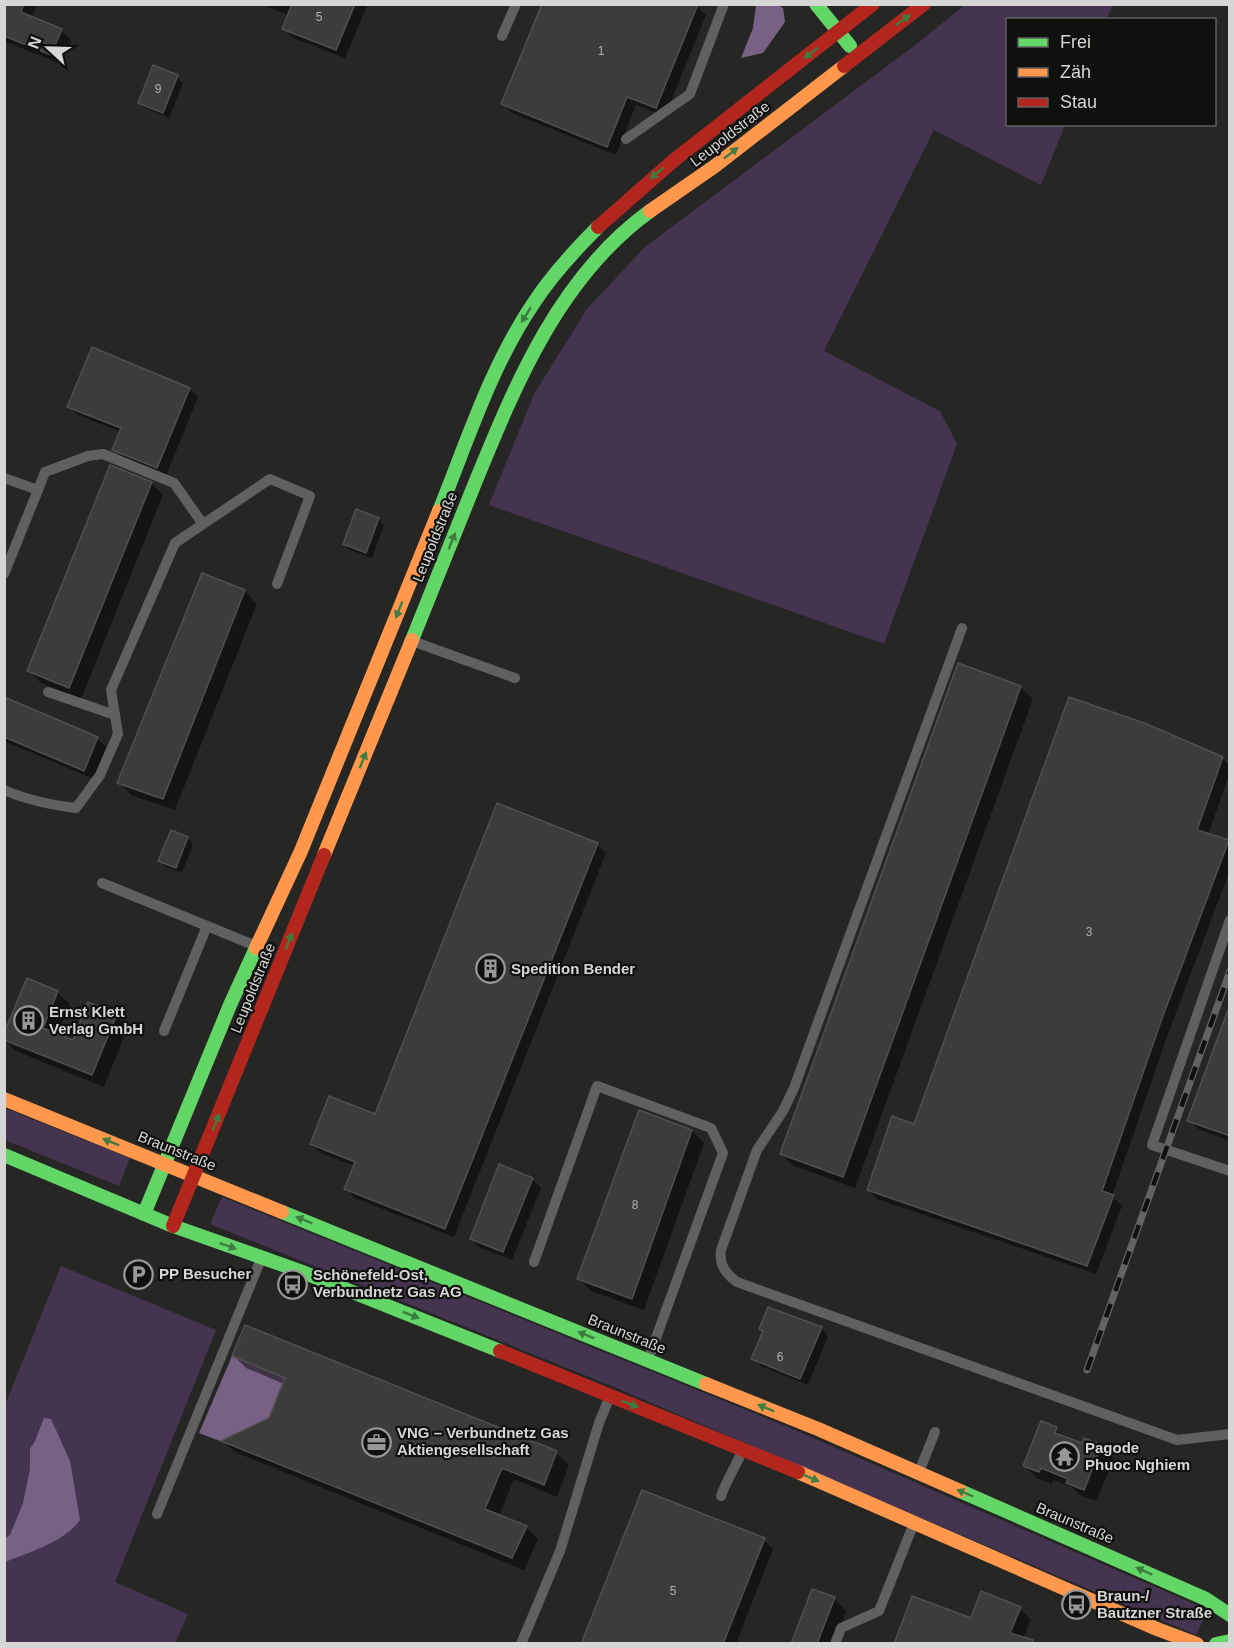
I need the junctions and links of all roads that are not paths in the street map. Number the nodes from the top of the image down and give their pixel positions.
1 (516, 4) edge
2 (724, 4) edge
3 (816, 4) edge
4 (846, 4) edge
5 (873, 4) edge
6 (924, 4) edge
7 (867, 29) junction
8 (839, 32) junction
9 (502, 36) dead end
10 (857, 55) junction
11 (626, 140) dead end
12 (4, 478) edge
13 (38, 490) junction
14 (203, 524) junction
15 (4, 574) edge
16 (277, 584) dead end
17 (962, 628) dead end
18 (411, 641) junction
19 (515, 678) dead end
20 (48, 692) dead end
21 (115, 715) junction
22 (4, 790) edge
23 (102, 883) dead end
24 (1230, 920) edge
25 (207, 926) junction
26 (256, 946) junction
27 (164, 1031) dead end
28 (4, 1099) edge
29 (4, 1155) edge
30 (165, 1164) junction
31 (1230, 1171) edge
32 (194, 1176) junction
33 (144, 1214) junction
34 (173, 1226) junction
35 (262, 1257) junction
36 (534, 1262) dead end
37 (648, 1360) junction
38 (610, 1396) junction
39 (935, 1432) dead end
40 (1230, 1434) edge
41 (743, 1449) junction
42 (919, 1473) junction
43 (720, 1496) dead end
44 (157, 1514) dead end
45 (915, 1522) junction
46 (1230, 1615) edge
47 (1230, 1641) edge
48 (521, 1644) edge
49 (835, 1644) edge
50 (1197, 1644) edge
51 (1216, 1644) edge

1 - 9 lane
2 - 11 lane
3 - 8 main road
4 - 7 main road
5 - 7 main road, Leupoldstraße
7 -> 6 main road, Leupoldstraße
7 - 8 main road, Leupoldstraße
7 - 10 main road, Leupoldstraße
8 - 10 main road
8 -> 26 main road, Leupoldstraße
18 -> 10 main road, Leupoldstraße
12 - 13 lane
13 - 14 lane
13 - 15 lane
14 - 16 lane
14 - 21 lane
17 - 40 lane
18 - 19 lane
32 -> 18 main road, Leupoldstraße
20 - 21 lane
21 - 22 lane
23 - 25 lane
24 - 31 lane
25 - 26 lane
25 - 27 lane
26 - 30 main road, Leupoldstraße
30 -> 28 main road, Braunstraße
29 - 33 main road
30 - 32 main road, Braunstraße
30 - 33 main road, Leupoldstraße
32 - 34 main road, Leupoldstraße
37 -> 32 main road, Braunstraße
33 - 34 main road
34 -> 35 main road
35 -> 38 main road
35 - 44 lane
36 - 37 lane
42 -> 37 main road, Braunstraße
38 -> 41 main road
38 - 48 lane
39 - 42 lane
41 - 43 lane
41 -> 45 main road
46 -> 42 main road, Braunstraße
45 - 49 lane
45 - 50 main road
47 - 51 main road

